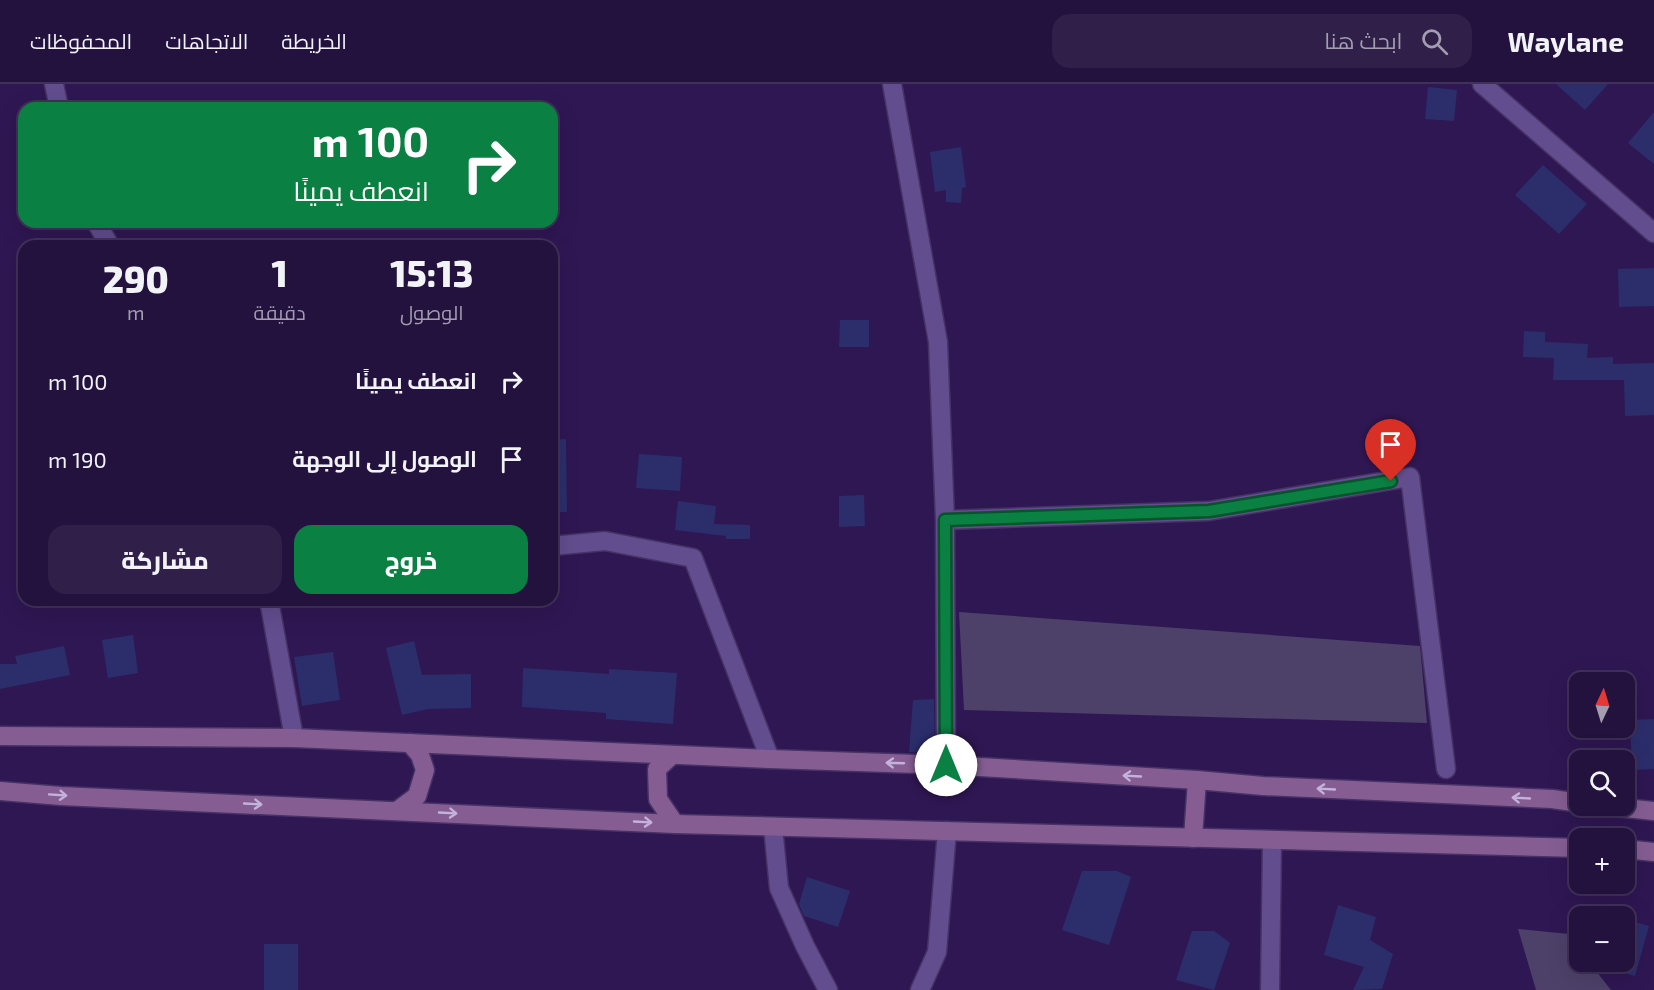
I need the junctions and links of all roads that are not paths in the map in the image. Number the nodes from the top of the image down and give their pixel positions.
1 (54, 84) edge
2 (892, 84) edge
3 (1482, 84) edge
4 (58, 102) edge
5 (1654, 233) edge
6 (945, 520) junction
7 (558, 545) edge
8 (270, 606) edge
9 (0, 735) edge
10 (294, 738) junction
11 (410, 743) junction
12 (672, 754) junction
13 (770, 759) junction
14 (946, 765) junction
15 (1446, 769) dead end
16 (1197, 780) junction
17 (0, 791) edge
18 (1569, 801) edge
19 (1635, 809) edge
20 (397, 811) junction
21 (1654, 811) edge
22 (675, 824) junction
23 (773, 826) junction
24 (947, 831) junction
25 (1193, 838) junction
26 (1272, 840) junction
27 (1569, 848) edge
28 (1635, 850) edge
29 (1654, 852) edge
30 (828, 990) edge
31 (920, 990) edge
32 (1270, 990) edge

1 - 4 street
2 - 6 street
3 - 5 street
6 - 14 street
6 - 15 street
7 - 13 street
8 - 10 street
9 - 10 main road
10 - 11 main road
11 - 12 main road
11 - 20 main road
12 - 13 main road
12 - 22 main road
14 -> 13 main road
16 -> 14 main road
18 -> 16 main road
16 - 25 main road
17 -> 20 main road
19 - 21 main road
20 -> 22 main road
22 - 23 main road
23 - 24 main road
23 - 30 street
24 - 25 main road
24 - 31 street
25 - 26 main road
26 - 27 main road
26 - 32 street
28 - 29 main road

